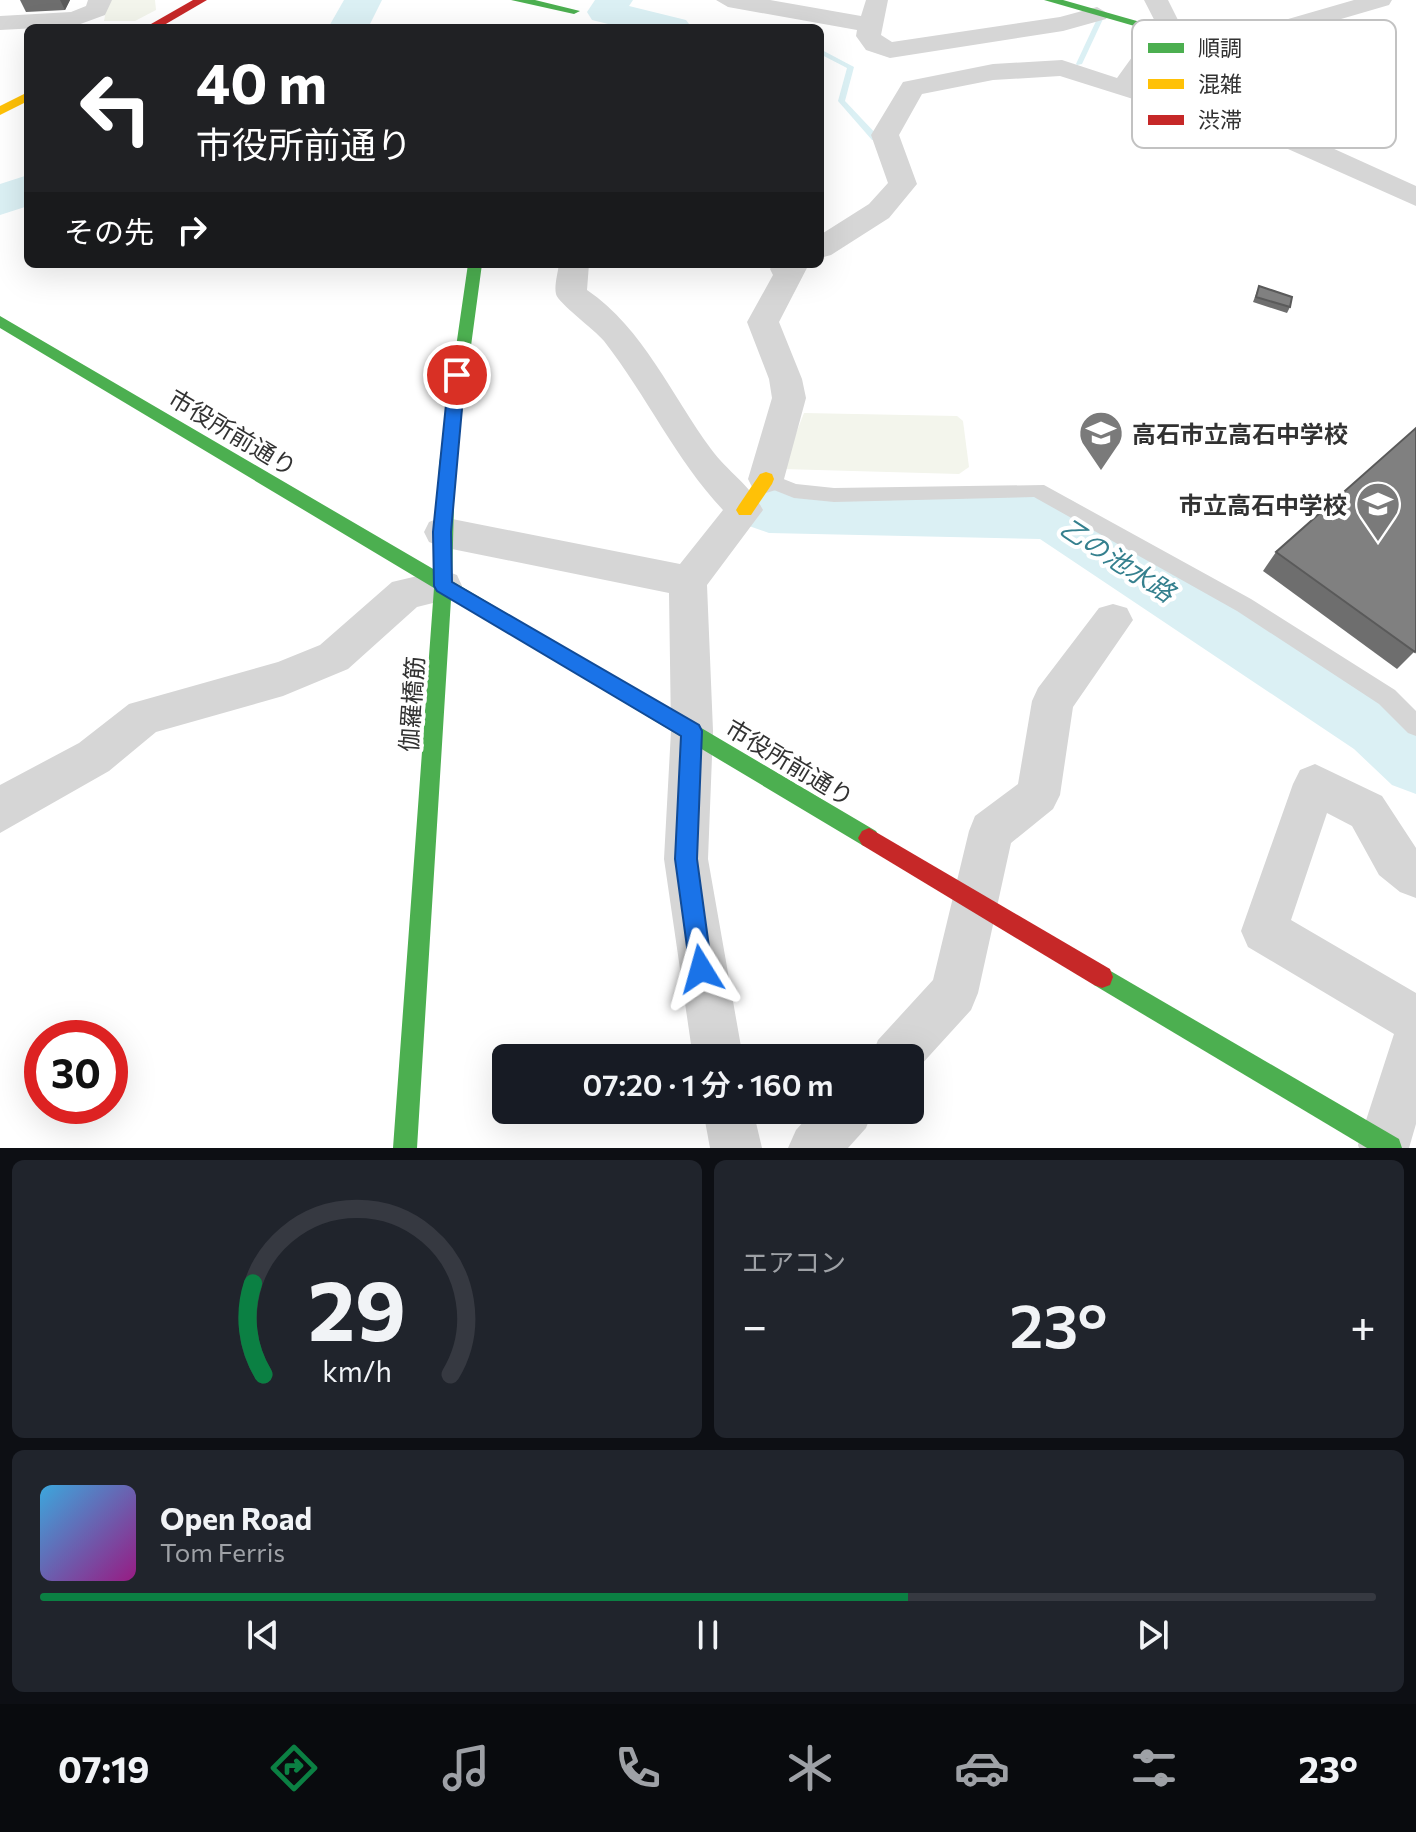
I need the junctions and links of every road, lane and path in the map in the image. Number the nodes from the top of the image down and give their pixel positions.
1 (100, 0) edge
2 (201, 0) edge
3 (517, 0) edge
4 (728, 0) edge
5 (877, 0) edge
6 (1050, 0) edge
7 (1156, 0) edge
8 (1290, 0) edge
9 (1380, 0) edge
10 (577, 6) edge
11 (1100, 15) junction
12 (1321, 19) junction
13 (1166, 20) edge
14 (1317, 20) edge
15 (0, 23) edge
16 (1132, 23) edge
17 (157, 24) edge
18 (566, 24) edge
19 (871, 25) junction
20 (1132, 75) edge
21 (1123, 88) junction
22 (1132, 91) edge
23 (24, 98) edge
24 (0, 111) edge
25 (1309, 148) edge
26 (1416, 197) edge
27 (824, 245) edge
28 (474, 268) edge
29 (574, 268) edge
30 (787, 268) edge
31 (0, 321) edge
32 (755, 494) junction
33 (442, 532) junction
34 (688, 581) junction
35 (443, 586) junction
36 (1113, 620) dead end
37 (1416, 726) edge
38 (692, 731) junction
39 (0, 812) edge
40 (1416, 876) edge
41 (976, 900) junction
42 (1416, 1020) edge
43 (1416, 1040) edge
44 (716, 1044) edge
45 (908, 1044) edge
46 (731, 1124) edge
47 (835, 1124) edge
48 (401, 1146) edge
49 (1387, 1146) edge
50 (736, 1148) edge
51 (814, 1148) edge

1 - 15 street
2 - 17 street
3 - 10 street
4 - 19 street
5 - 19 street
6 - 11 street
7 - 13 street
8 - 12 street
9 - 12 street
10 - 18 street
11 - 16 street
11 - 19 street
12 - 14 street
20 - 21 street
21 - 22 street
21 - 27 street
23 - 24 street
25 - 26 street
28 - 33 street, 伽羅橋筋
29 - 32 street
30 - 32 street
31 - 35 street, 市役所前通り
32 - 34 street
32 - 37 lane
33 - 34 street
33 - 35 street, 伽羅橋筋
34 - 38 street
35 - 38 street, 市役所前通り
35 - 39 street
35 - 48 street, 伽羅橋筋
36 - 41 street
38 - 41 street, 市役所前通り
38 - 44 street
40 - 42 street
41 - 45 street
41 - 49 street, 市役所前通り
43 - 49 street
46 - 50 street
47 - 51 street

